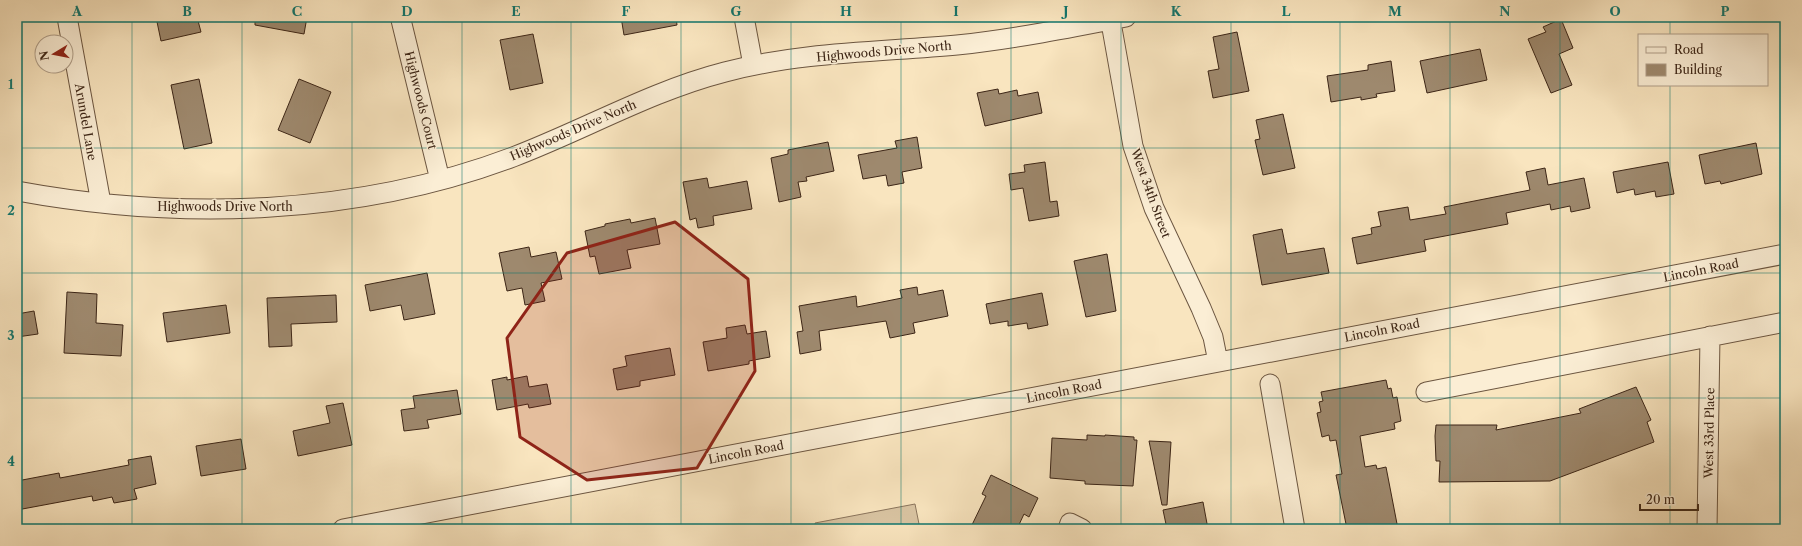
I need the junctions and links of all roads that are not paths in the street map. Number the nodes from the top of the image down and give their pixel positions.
1 (67, 17) edge
2 (744, 17) edge
3 (1116, 18) edge
4 (401, 20) dead end
5 (753, 65) junction
6 (440, 180) junction
7 (17, 191) edge
8 (101, 203) junction
9 (1785, 254) edge
10 (1785, 322) edge
11 (1710, 336) junction
12 (1218, 362) junction
13 (1270, 384) dead end
14 (1426, 392) dead end
15 (343, 529) edge
16 (1068, 529) edge
17 (1082, 529) edge
18 (1295, 529) edge
19 (1707, 529) edge

1 - 8 street, Arundel Lane
2 - 5 street
3 - 5 street, Highwoods Drive North
3 - 12 street, West 34th Street
4 - 6 street, Highwoods Court
5 - 6 street, Highwoods Drive North
6 - 8 street, Highwoods Drive North
7 - 8 street, Highwoods Drive North
9 - 12 street, Lincoln Road
10 - 11 street
11 - 14 street
11 - 19 street, West 33rd Place
12 - 15 street, Lincoln Road
13 - 18 street
16 - 17 street

